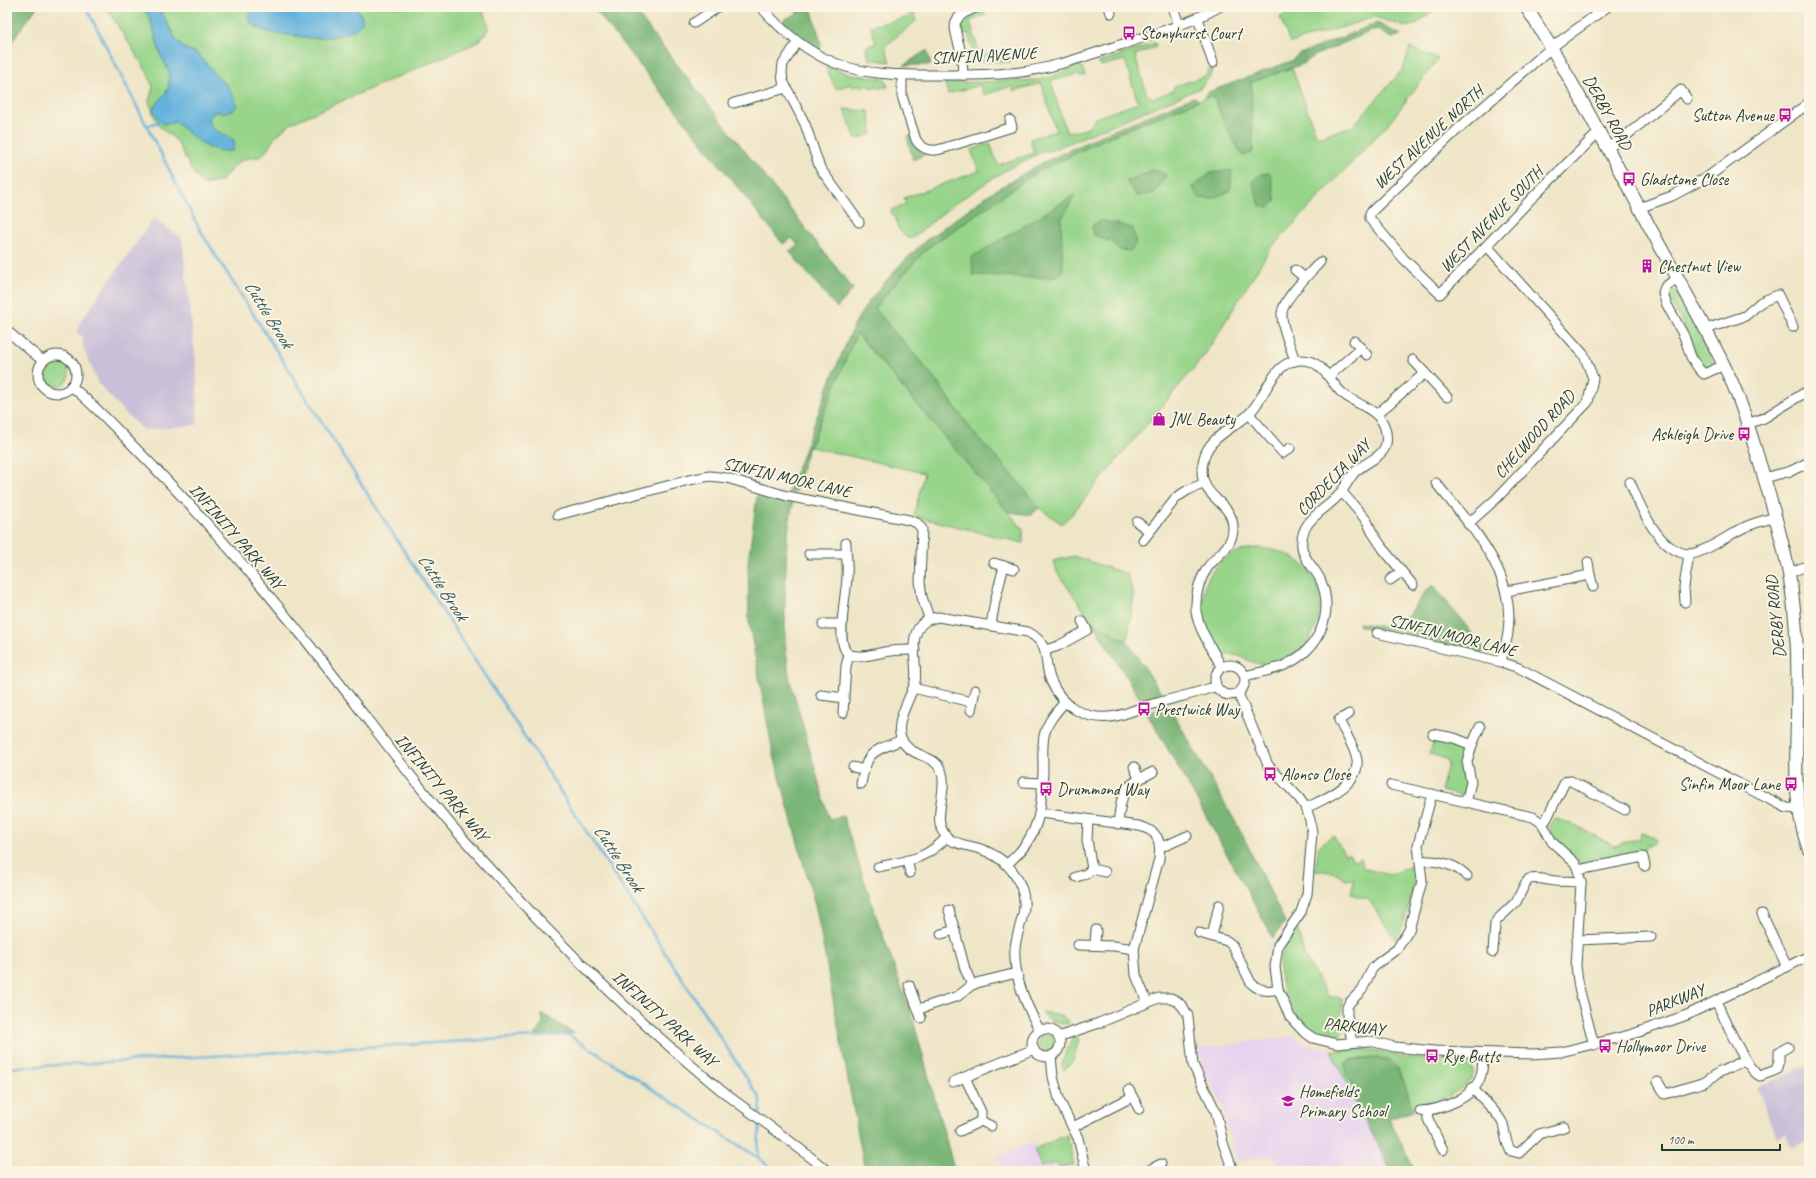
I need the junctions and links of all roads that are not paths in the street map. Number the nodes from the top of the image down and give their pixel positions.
1 (718, 7) edge
2 (761, 7) edge
3 (978, 7) edge
4 (1173, 7) edge
5 (1219, 7) edge
6 (1526, 7) edge
7 (1607, 7) edge
8 (1198, 18) junction
9 (694, 23) dead end
10 (1179, 25) junction
11 (797, 43) junction
12 (1552, 47) junction
13 (1213, 63) dead end
14 (902, 75) junction
15 (963, 75) junction
16 (786, 88) junction
17 (1687, 99) dead end
18 (734, 103) dead end
19 (1809, 103) edge
20 (1010, 120) dead end
21 (1600, 131) junction
22 (1608, 147) junction
23 (1639, 208) junction
24 (859, 222) dead end
25 (1487, 246) junction
26 (1404, 259) joint
27 (1320, 262) dead end
28 (1295, 270) dead end
29 (1306, 278) junction
30 (1677, 278) junction
31 (1793, 327) dead end
32 (1706, 329) junction
33 (7, 331) edge
34 (1361, 348) dead end
35 (1298, 360) junction
36 (1413, 360) dead end
37 (43, 361) junction
38 (1724, 365) junction
39 (1425, 373) junction
40 (1329, 376) junction
41 (71, 386) junction
42 (1809, 390) edge
43 (1447, 397) dead end
44 (1249, 414) junction
45 (1377, 414) junction
46 (1747, 424) junction
47 (1283, 453) dead end
48 (1809, 462) edge
49 (1764, 478) junction
50 (1630, 482) dead end
51 (1205, 483) junction
52 (1436, 483) dead end
53 (1342, 492) junction
54 (558, 516) dead end
55 (1776, 517) junction
56 (1137, 522) dead end
57 (1468, 524) junction
58 (1150, 531) junction
59 (1143, 540) dead end
60 (846, 543) dead end
61 (809, 554) dead end
62 (846, 554) junction
63 (1689, 554) junction
64 (1588, 562) dead end
65 (994, 563) dead end
66 (1809, 565) edge
67 (1004, 566) junction
68 (1014, 569) dead end
69 (1401, 572) junction
70 (1789, 573) junction
71 (1590, 575) junction
72 (1390, 580) dead end
73 (1413, 585) dead end
74 (1593, 587) dead end
75 (1507, 591) junction
76 (1685, 602) dead end
77 (929, 618) junction
78 (1082, 621) dead end
79 (822, 624) dead end
80 (842, 624) junction
81 (991, 625) junction
82 (1087, 630) junction
83 (1377, 633) dead end
84 (1092, 638) dead end
85 (915, 650) junction
86 (1046, 650) junction
87 (849, 655) junction
88 (1500, 662) junction
89 (1221, 667) junction
90 (1245, 676) junction
91 (1216, 686) junction
92 (913, 688) junction
93 (975, 690) dead end
94 (1238, 693) junction
95 (821, 695) dead end
96 (844, 698) junction
97 (1065, 702) junction
98 (843, 713) dead end
99 (1349, 714) dead end
100 (1480, 727) dead end
101 (1433, 734) dead end
102 (902, 740) junction
103 (1472, 745) junction
104 (853, 767) dead end
105 (1134, 767) dead end
106 (864, 770) junction
107 (1153, 772) dead end
108 (1139, 778) junction
109 (1023, 782) dead end
110 (1042, 783) junction
111 (861, 784) dead end
112 (1391, 785) dead end
113 (1432, 794) junction
114 (1466, 803) junction
115 (1306, 808) junction
116 (1798, 809) junction
117 (1625, 810) dead end
118 (1040, 813) junction
119 (1088, 821) junction
120 (1542, 823) junction
121 (1118, 824) junction
122 (1187, 836) dead end
123 (947, 837) junction
124 (1160, 846) junction
125 (1809, 850) edge
126 (907, 860) junction
127 (1421, 861) junction
128 (1007, 864) junction
129 (1646, 866) dead end
130 (878, 867) dead end
131 (1092, 869) junction
132 (1578, 870) junction
133 (1105, 872) dead end
134 (910, 873) dead end
135 (1467, 876) dead end
136 (1076, 877) dead end
137 (1581, 883) junction
138 (1219, 905) dead end
139 (949, 910) dead end
140 (1762, 914) dead end
141 (955, 930) junction
142 (1096, 930) dead end
143 (1199, 933) dead end
144 (941, 934) dead end
145 (1212, 936) junction
146 (1651, 937) dead end
147 (1577, 940) junction
148 (1078, 945) dead end
149 (1095, 945) junction
150 (1134, 949) junction
151 (1493, 952) dead end
152 (1809, 956) edge
153 (1787, 967) junction
154 (1017, 973) junction
155 (909, 985) dead end
156 (972, 985) junction
157 (1278, 989) junction
158 (1716, 1001) junction
159 (1147, 1002) junction
160 (919, 1009) junction
161 (921, 1018) dead end
162 (1040, 1031) junction
163 (1058, 1037) junction
164 (1352, 1042) junction
165 (1594, 1045) junction
166 (1788, 1047) dead end
167 (1034, 1049) junction
168 (1483, 1053) junction
169 (1051, 1056) junction
170 (1746, 1060) junction
171 (965, 1077) junction
172 (953, 1082) dead end
173 (1658, 1082) dead end
174 (1472, 1088) junction
175 (1139, 1109) dead end
176 (981, 1121) junction
177 (990, 1126) dead end
178 (1073, 1127) junction
179 (1564, 1127) dead end
180 (960, 1131) dead end
181 (1443, 1150) dead end
182 (1161, 1164) dead end
183 (1150, 1170) edge
184 (1229, 1170) edge
185 (827, 1171) edge
186 (1086, 1171) edge

1 - 9 street
2 - 11 street, SINFIN AVENUE
3 - 15 street
4 - 10 street
5 - 8 street, SINFIN AVENUE
6 - 12 main road, DERBY ROAD
7 - 12 street, WEST AVENUE NORTH
8 - 10 street, SINFIN AVENUE
8 - 13 street
10 - 15 street, SINFIN AVENUE
11 - 14 street, SINFIN AVENUE
11 - 16 street
12 - 21 main road, DERBY ROAD
12 - 26 street, WEST AVENUE NORTH
14 - 15 street, SINFIN AVENUE
14 - 20 street
16 - 18 street
16 - 24 street
17 - 22 street
19 - 23 street
21 - 22 main road, DERBY ROAD
21 - 25 street, WEST AVENUE SOUTH
22 - 23 main road, DERBY ROAD
23 - 30 main road, DERBY ROAD
25 - 26 street, WEST AVENUE SOUTH
25 - 57 street, CHELWOOD ROAD
27 - 29 street
28 - 29 street
29 - 35 street
30 - 32 main road, DERBY ROAD
30 - 38 street
31 - 32 street
32 - 38 main road, DERBY ROAD
33 - 37 street
34 - 40 street
35 - 40 street
35 - 44 street
36 - 39 street
37 - 41 street
37 - 41 street
38 - 46 main road, DERBY ROAD
39 - 43 street
39 - 45 street
40 - 45 street
41 - 185 street, INFINITY PARK WAY
42 - 46 street
44 - 47 street
44 - 51 street
45 - 53 street, CORDELIA WAY
46 - 49 main road, DERBY ROAD
48 - 49 street
49 - 55 main road, DERBY ROAD
50 - 63 street
51 - 58 street
51 - 89 street
52 - 57 street
53 - 69 street
53 - 90 street, CORDELIA WAY
54 - 77 street, SINFIN MOOR LANE
55 - 63 street
55 - 70 main road, DERBY ROAD
56 - 58 street
57 - 75 street
58 - 59 street
60 - 62 street
61 - 62 street
62 - 80 street
63 - 76 street
64 - 71 street
65 - 67 street
66 - 70 street
67 - 68 street
67 - 81 street
69 - 72 street
69 - 73 street
70 - 116 main road, DERBY ROAD
71 - 74 street
71 - 75 street
75 - 88 street
77 - 81 street
77 - 85 street
78 - 82 street
79 - 80 street
80 - 87 street
81 - 86 street
82 - 84 street
82 - 86 street
83 - 88 street, SINFIN MOOR LANE
85 - 87 street
85 - 92 street
86 - 97 street
87 - 96 street
88 - 116 street, SINFIN MOOR LANE
89 - 90 street
89 - 91 street
90 - 94 street
91 - 94 street
91 - 97 street
92 - 93 street
92 - 102 street
94 - 115 street, PARKWAY
95 - 96 street
96 - 98 street
97 - 110 street
99 - 115 street
100 - 103 street
101 - 103 street
102 - 106 street
102 - 123 street
103 - 114 street
104 - 106 street
105 - 108 street
106 - 111 street
107 - 108 street
108 - 121 street
109 - 110 street
110 - 118 street
112 - 113 street
113 - 114 street
113 - 127 street
114 - 120 street
115 - 157 street, PARKWAY
116 - 125 main road, DERBY ROAD
117 - 120 street
118 - 119 street
118 - 128 street
119 - 121 street
119 - 131 street
120 - 132 street
121 - 124 street
122 - 124 street
123 - 126 street
123 - 128 street
124 - 150 street
126 - 130 street
126 - 134 street
127 - 135 street
127 - 164 street
128 - 154 street
129 - 132 street
131 - 133 street
131 - 136 street
132 - 137 street
137 - 147 street
137 - 151 street
138 - 145 street
139 - 141 street
140 - 153 street
141 - 144 street
141 - 156 street
142 - 149 street
143 - 145 street
145 - 157 street
146 - 147 street
147 - 165 street
148 - 149 street
149 - 150 street
150 - 159 street
152 - 153 street, PARKWAY
153 - 158 street, PARKWAY
154 - 156 street
154 - 162 street
155 - 160 street
156 - 160 street
157 - 164 street, PARKWAY
158 - 165 street, PARKWAY
158 - 170 street
159 - 163 street
159 - 184 street
160 - 161 street
162 - 163 street
162 - 167 street
163 - 169 street
164 - 168 street, PARKWAY
165 - 168 street, PARKWAY
166 - 170 street
167 - 169 street
167 - 171 street
168 - 174 street
169 - 178 street
170 - 173 street
171 - 172 street
171 - 176 street
174 - 179 street
174 - 181 street
175 - 178 street
176 - 177 street
176 - 180 street
178 - 186 street
182 - 183 street

